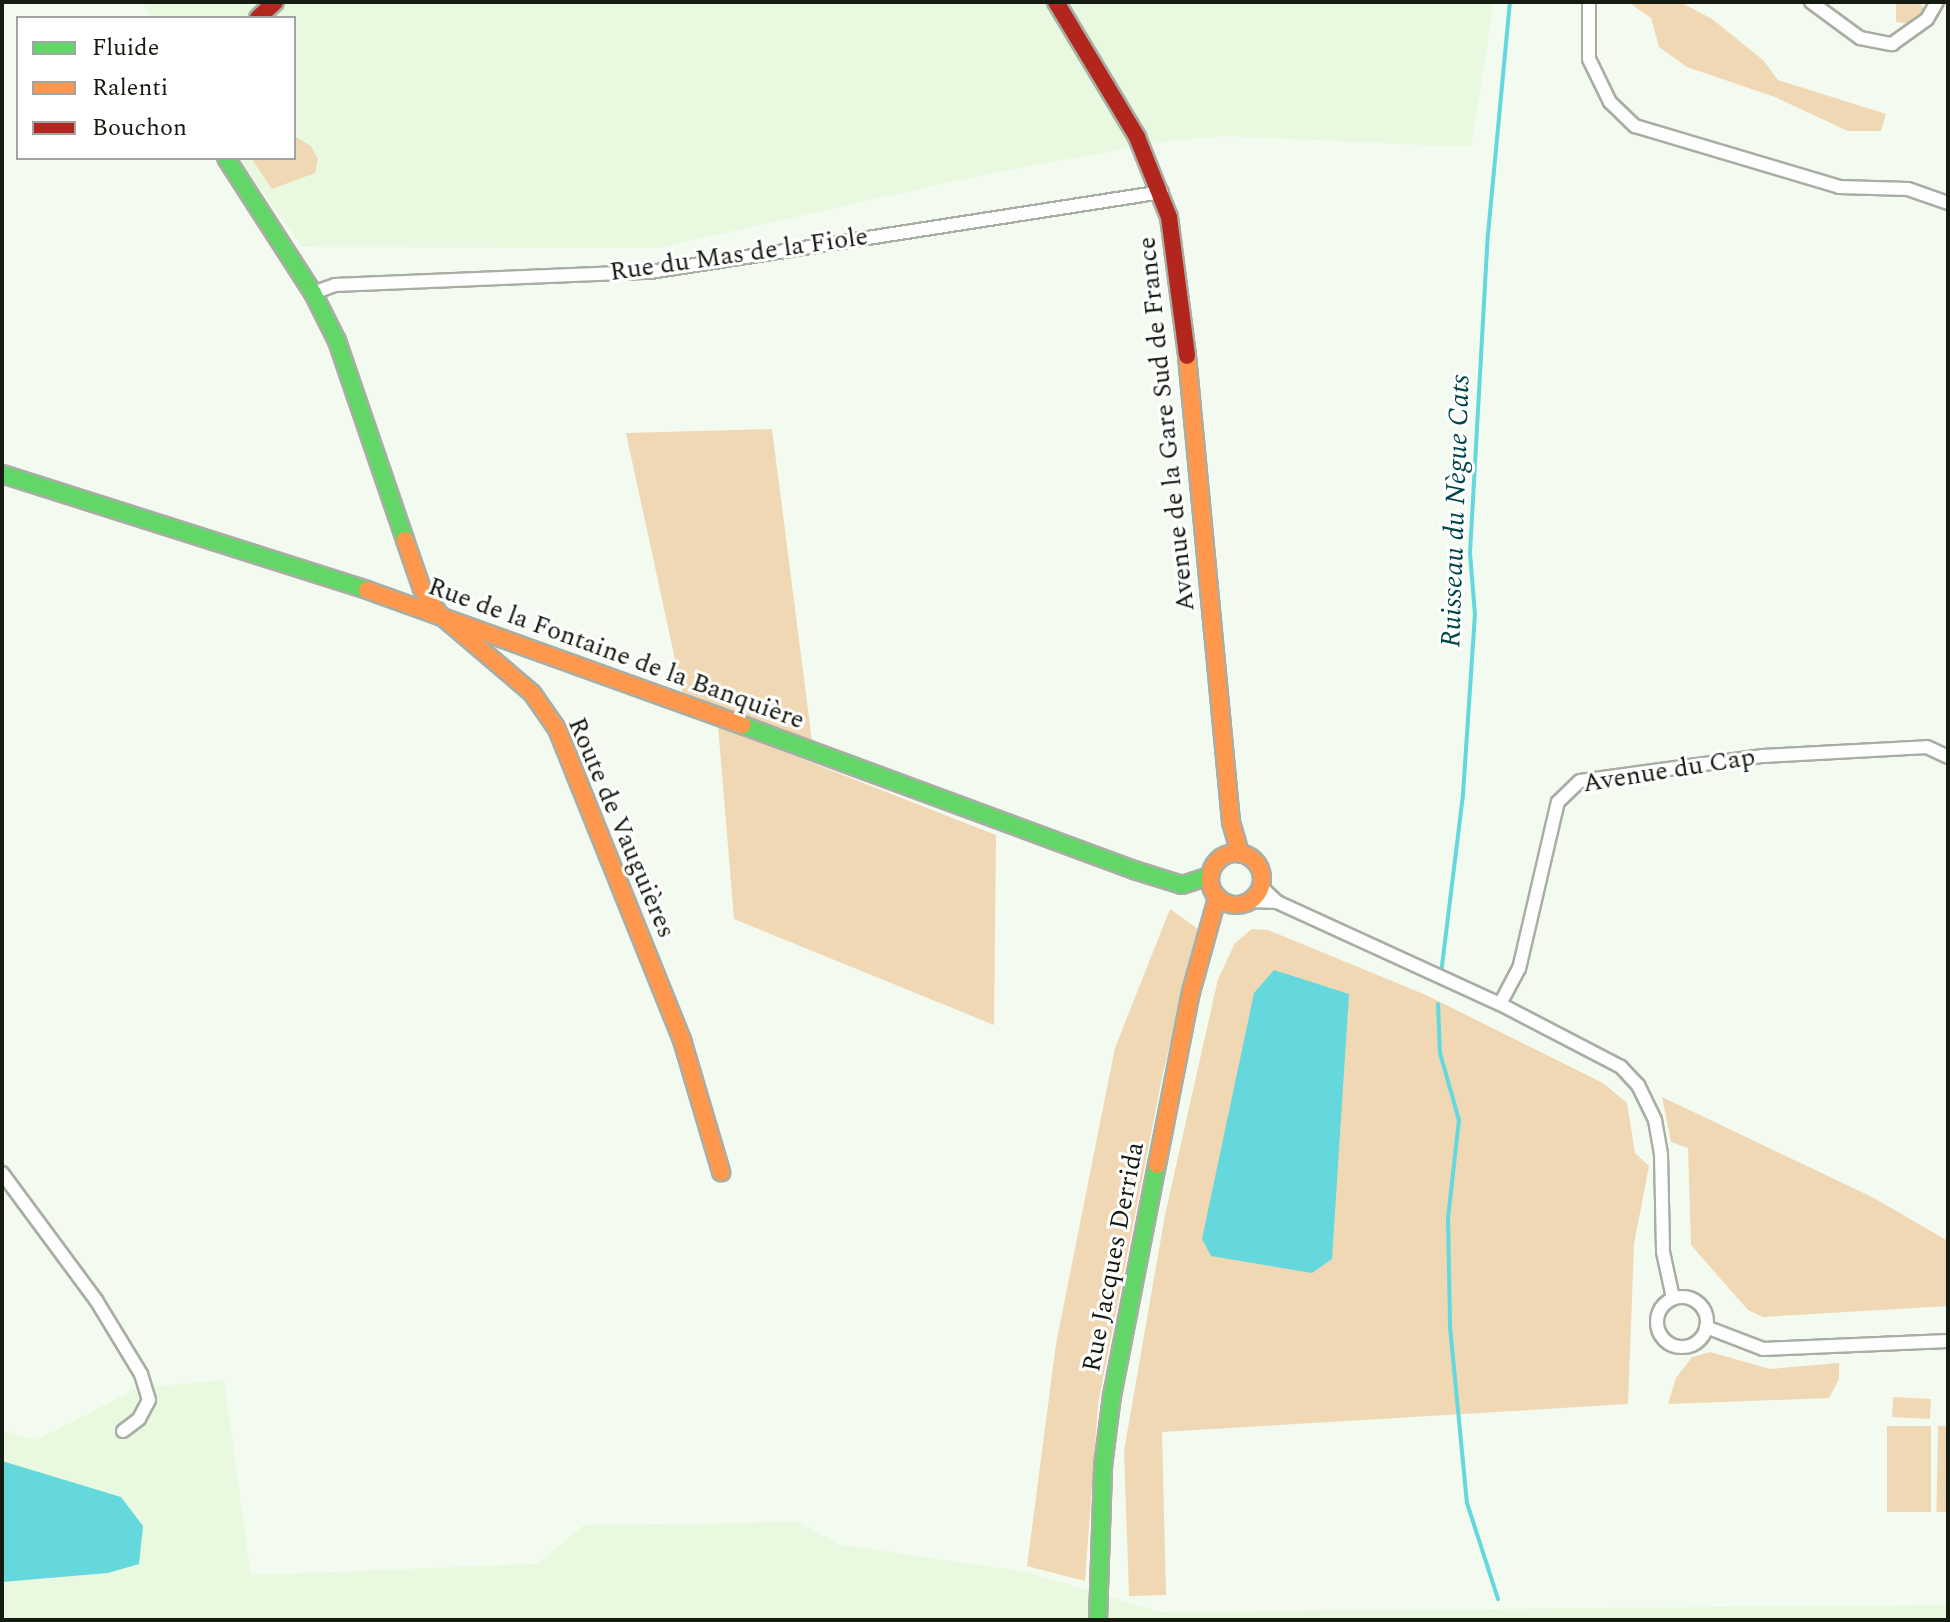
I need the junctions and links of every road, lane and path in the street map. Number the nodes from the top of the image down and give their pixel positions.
1 (275, 2) edge
2 (1056, 2) edge
3 (1589, 2) edge
4 (1811, 2) edge
5 (1937, 2) edge
6 (259, 16) edge
7 (227, 160) edge
8 (1162, 192) junction
9 (1948, 203) edge
10 (313, 293) junction
11 (2, 474) edge
12 (438, 613) junction
13 (1948, 757) edge
14 (1232, 855) junction
15 (1210, 876) junction
16 (1217, 898) junction
17 (1249, 898) junction
18 (1206, 940) junction
19 (1500, 1004) junction
20 (721, 1172) dead end
21 (2, 1173) edge
22 (1673, 1298) junction
23 (1706, 1327) junction
24 (1948, 1341) edge
25 (123, 1431) dead end
26 (1098, 1620) edge

1 - 6 street
2 - 8 street, Avenue de la Gare Sud de France
3 - 9 street
4 - 5 street
7 - 10 street, Route de Vauguières
8 - 10 street, Rue du Mas de la Fiole
8 - 14 street, Avenue de la Gare Sud de France
10 - 12 street, Route de Vauguières
11 - 12 street, Rue de la Fontaine de la Banquière
12 - 15 street, Rue de la Fontaine de la Banquière
12 - 20 street, Route de Vauguières
13 - 19 street, Avenue du Cap
14 - 15 street
14 - 17 street
15 - 16 street
16 - 17 street
16 - 18 street, Rue Jacques Derrida
17 - 18 street, Rue Jacques Derrida
17 - 19 street
18 - 26 street, Rue Jacques Derrida
19 - 22 street
21 - 25 street
22 - 23 street
22 - 23 street
23 - 24 street

